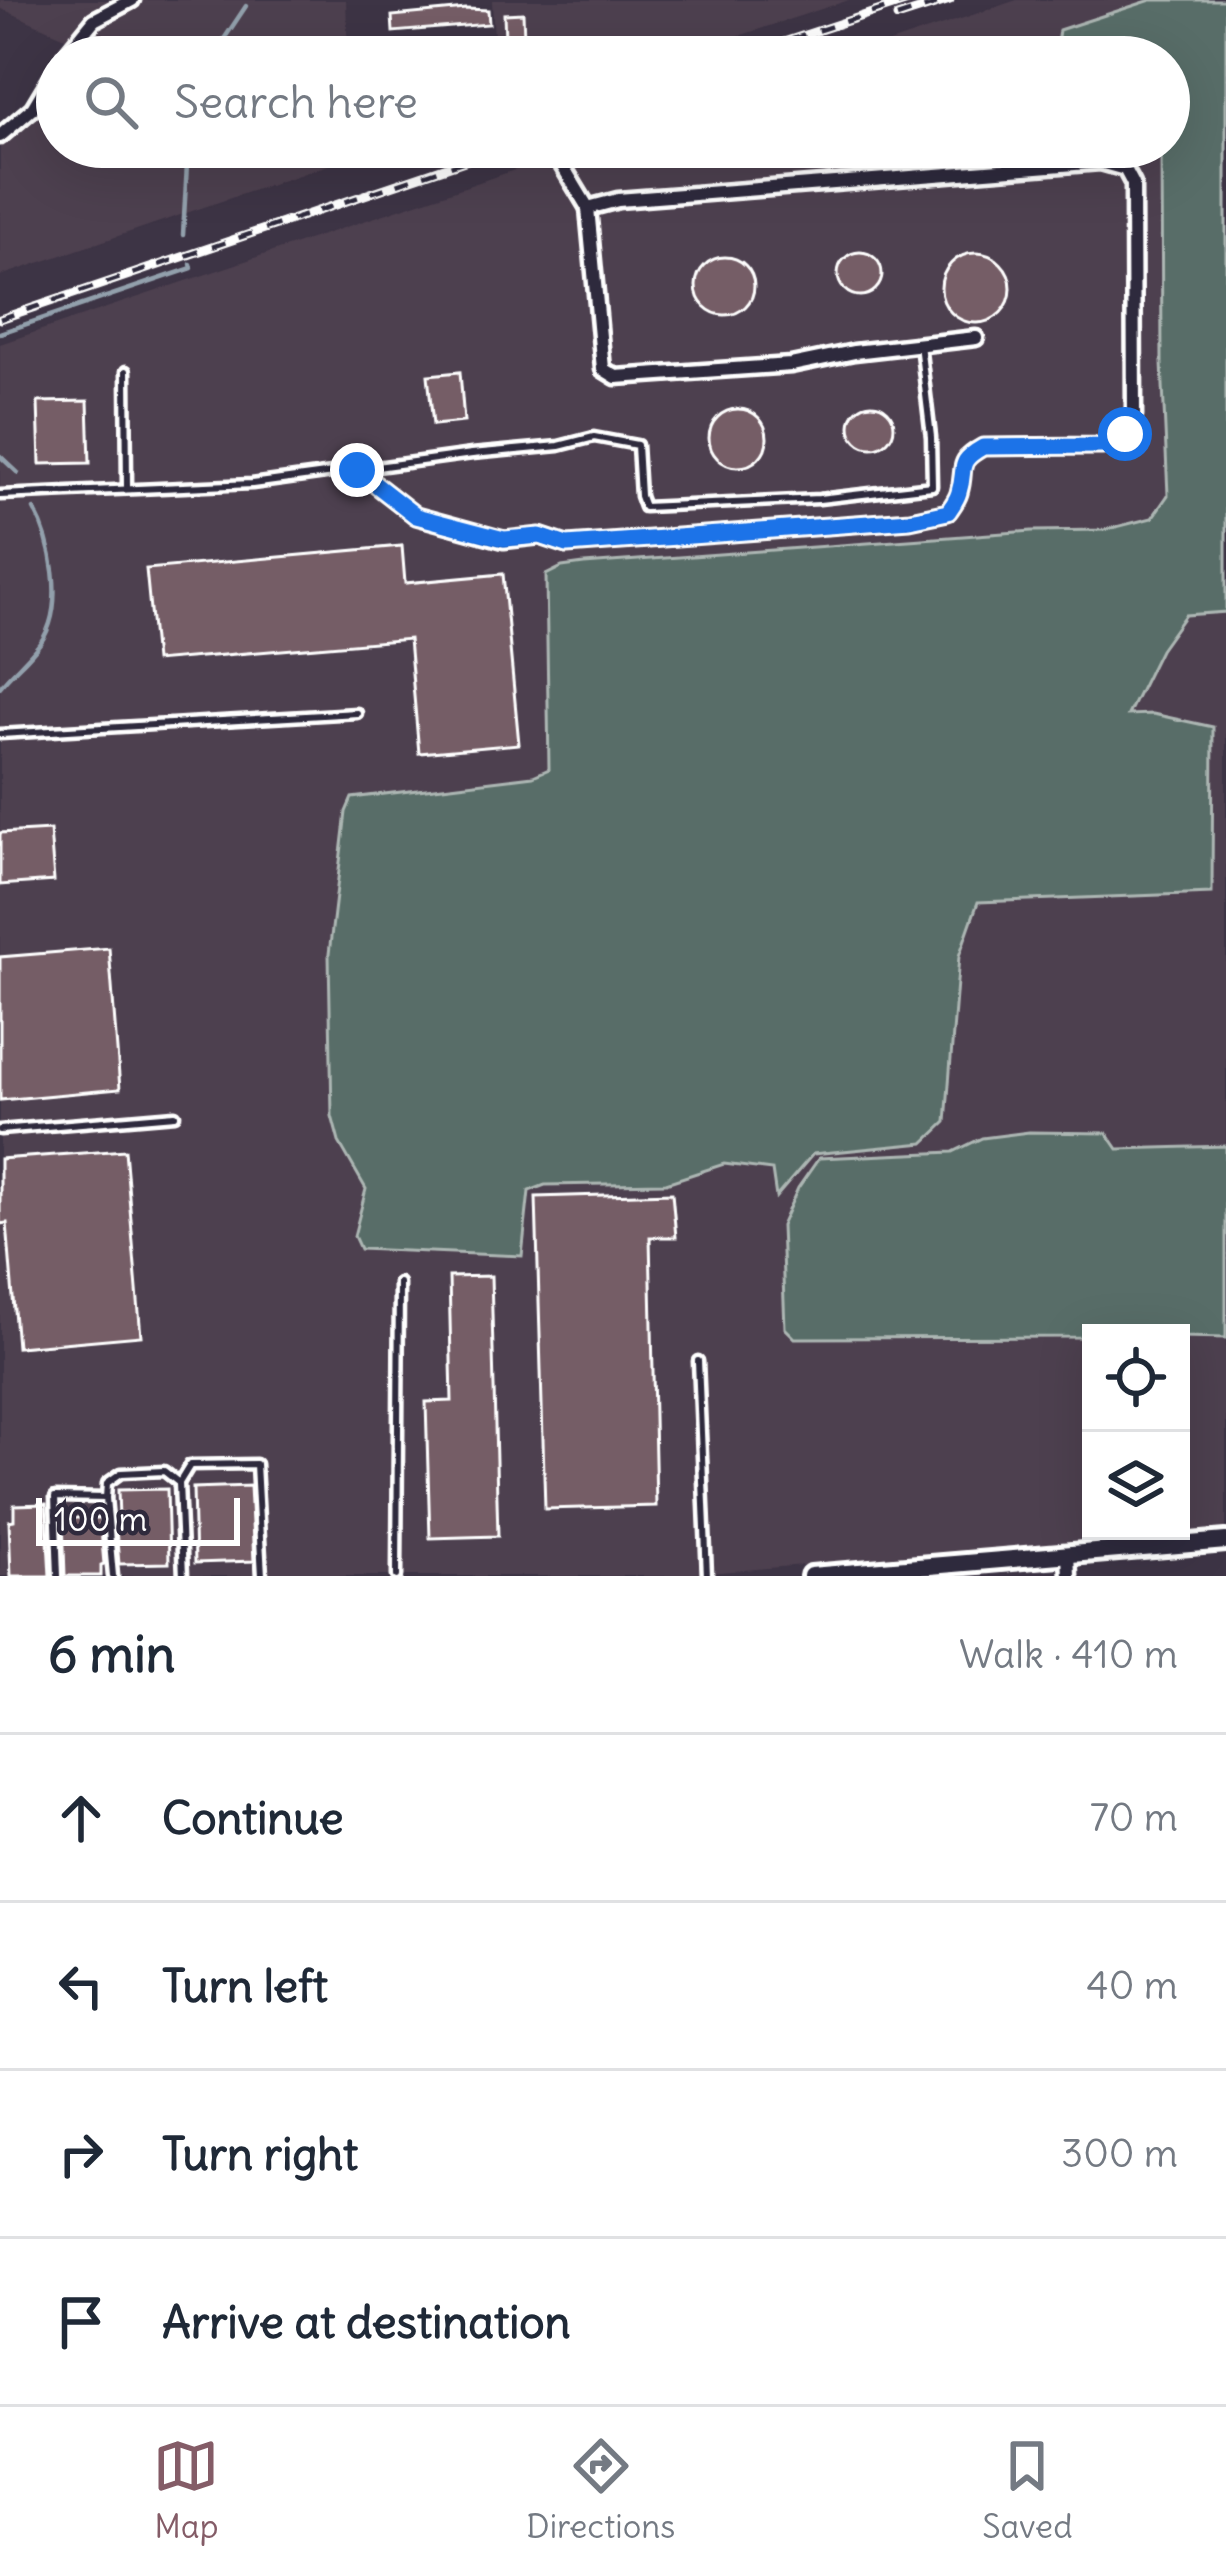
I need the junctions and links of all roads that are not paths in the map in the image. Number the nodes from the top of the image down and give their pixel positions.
1 (132, 0) edge
2 (101, 8) edge
3 (79, 36) edge
4 (36, 103) edge
5 (0, 136) edge
6 (564, 168) edge
7 (1024, 168) edge
8 (1119, 168) edge
9 (587, 208) junction
10 (976, 338) dead end
11 (920, 344) junction
12 (126, 371) dead end
13 (357, 470) junction
14 (127, 488) junction
15 (0, 495) edge
16 (357, 712) dead end
17 (0, 734) edge
18 (175, 1115) dead end
19 (0, 1130) edge
20 (399, 1282) dead end
21 (698, 1361) dead end
22 (179, 1483) junction
23 (106, 1498) junction
24 (1226, 1541) edge
25 (1068, 1553) junction
26 (863, 1574) edge
27 (58, 1576) edge
28 (112, 1576) edge
29 (183, 1576) edge
30 (262, 1576) edge
31 (397, 1576) edge
32 (707, 1576) edge
33 (811, 1576) edge
34 (1069, 1576) edge

1 - 2 street
2 - 3 street
4 - 5 street
6 - 9 street
7 - 9 street
8 - 13 street
9 - 11 street
10 - 11 street
11 - 13 lane
12 - 14 lane
13 - 14 lane
14 - 15 lane
16 - 17 lane
18 - 19 lane
20 - 31 lane
21 - 32 lane
22 - 23 lane
22 - 29 lane
22 - 30 lane
23 - 27 lane
23 - 28 lane
24 - 25 street
25 - 26 street
25 - 34 street
26 - 33 street

